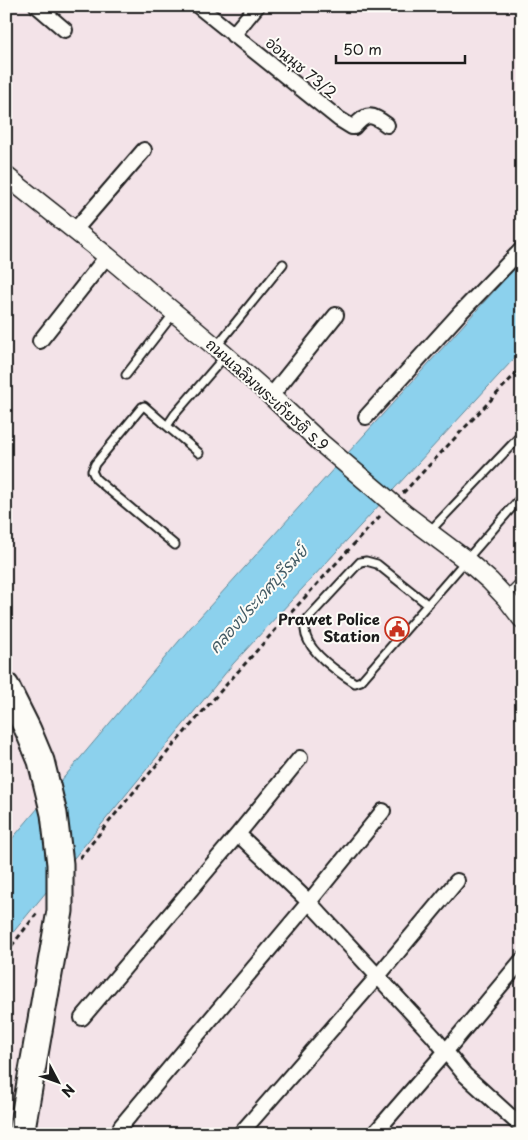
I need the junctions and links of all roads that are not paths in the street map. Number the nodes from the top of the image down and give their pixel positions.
1 (36, 6) edge
2 (198, 6) edge
3 (257, 6) edge
4 (65, 30) dead end
5 (233, 35) junction
6 (387, 125) dead end
7 (144, 150) dead end
8 (6, 176) edge
9 (75, 230) junction
10 (522, 250) edge
11 (107, 256) junction
12 (283, 264) dead end
13 (174, 312) junction
14 (336, 314) dead end
15 (40, 341) dead end
16 (221, 352) junction
17 (126, 375) dead end
18 (271, 396) junction
19 (366, 417) dead end
20 (167, 426) junction
21 (522, 434) edge
22 (199, 453) dead end
23 (522, 496) edge
24 (429, 533) junction
25 (175, 545) dead end
26 (466, 560) junction
27 (522, 581) edge
28 (426, 604) junction
29 (516, 608) edge
30 (6, 686) edge
31 (300, 758) dead end
32 (383, 811) dead end
33 (238, 834) junction
34 (457, 880) dead end
35 (309, 902) junction
36 (522, 960) edge
37 (378, 976) junction
38 (82, 1018) dead end
39 (446, 1051) junction
40 (121, 1126) dead end
41 (522, 1127) edge
42 (21, 1134) edge
43 (240, 1134) edge
44 (374, 1134) edge

1 - 4 street
2 - 5 street, อ่อนนุช 73/2
3 - 5 street
5 - 6 street, อ่อนนุช 73/2
7 - 9 street
8 - 9 street, ถนนเฉลิมพระเกียรติ ร.9
9 - 11 street, ถนนเฉลิมพระเกียรติ ร.9
10 - 19 street
11 - 13 street, ถนนเฉลิมพระเกียรติ ร.9
11 - 15 street
12 - 16 lane
13 - 16 street, ถนนเฉลิมพระเกียรติ ร.9
13 - 17 lane
14 - 18 street
16 - 18 street, ถนนเฉลิมพระเกียรติ ร.9
16 - 20 lane
18 - 24 street, ถนนเฉลิมพระเกียรติ ร.9
20 - 22 lane
20 - 25 lane
21 - 24 lane
23 - 26 lane
24 - 26 street, ถนนเฉลิมพระเกียรติ ร.9
26 - 28 lane
26 - 29 street, ถนนเฉลิมพระเกียรติ ร.9
27 - 29 lane
28 - 28 lane
30 - 42 highway
31 - 33 street
32 - 35 street
33 - 35 street
33 - 38 street
34 - 37 street
35 - 37 street
35 - 40 street
36 - 39 street
37 - 39 street
37 - 43 street
39 - 41 street
39 - 44 street

